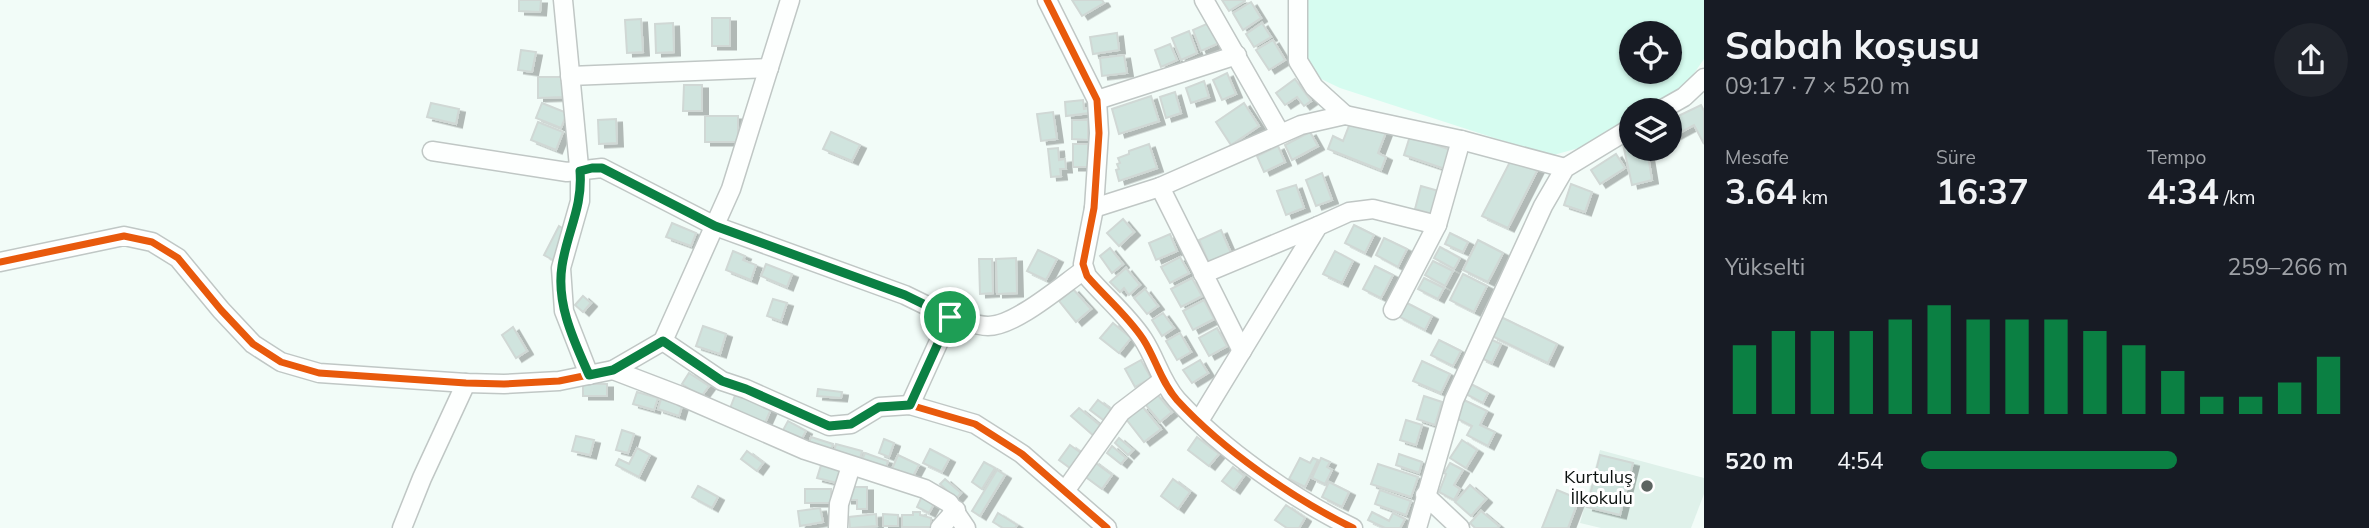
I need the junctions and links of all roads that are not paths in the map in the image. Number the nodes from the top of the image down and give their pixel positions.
1 (563, 0) edge
2 (790, 0) edge
3 (1047, 0) edge
4 (1204, 0) edge
5 (1298, 0) edge
6 (1237, 55) junction
7 (769, 68) junction
8 (570, 76) junction
9 (1702, 84) edge
10 (1682, 98) edge
11 (1097, 100) junction
12 (1345, 115) junction
13 (1280, 133) junction
14 (1619, 135) edge
15 (1461, 141) junction
16 (432, 150) dead end
17 (1564, 168) junction
18 (580, 171) junction
19 (1160, 187) junction
20 (1094, 208) junction
21 (1437, 225) junction
22 (715, 226) junction
23 (1318, 226) junction
24 (0, 262) edge
25 (1084, 270) junction
26 (1203, 274) junction
27 (1392, 310) dead end
28 (950, 317) junction
29 (663, 341) junction
30 (1242, 351) junction
31 (613, 370) junction
32 (589, 375) junction
33 (1164, 380) junction
34 (466, 383) junction
35 (910, 405) junction
36 (1199, 421) junction
37 (851, 466) junction
38 (1065, 491) junction
39 (1425, 495) junction
40 (956, 510) junction
41 (402, 528) edge
42 (838, 528) edge
43 (940, 528) edge
44 (966, 528) edge
45 (1107, 528) edge
46 (1353, 528) edge
47 (1416, 528) edge
48 (1460, 528) edge

1 - 8 street
2 - 7 street
3 - 11 street
4 - 6 street
5 - 12 street
6 - 11 street
6 - 13 street
7 - 8 street
7 - 22 street
8 - 18 street
9 - 10 street
11 - 20 street
12 - 13 street
12 - 15 street
13 - 19 street
14 - 17 street
15 - 17 street
15 - 21 street
16 - 18 street
17 - 39 street
18 - 22 street
18 - 32 street
19 - 20 street
19 - 26 street
20 - 25 street
21 - 23 street
21 - 27 street
22 - 28 street
22 - 29 street
23 - 26 street
23 - 30 street
24 - 34 street
25 - 28 street
25 - 33 street
26 - 30 street
28 - 35 street
29 - 31 street
29 - 35 street
30 - 36 street
31 - 32 street
31 - 37 street
32 - 34 street
33 - 36 street
33 - 38 street
34 - 41 street
35 - 38 street
36 - 46 street
37 - 40 street
37 - 42 street
38 - 45 street
39 - 47 street
39 - 48 street
40 - 43 street
40 - 44 street

